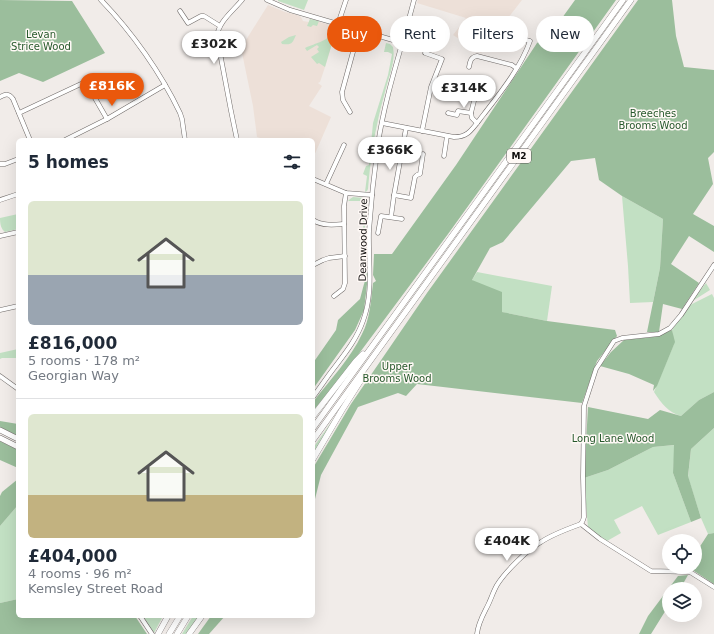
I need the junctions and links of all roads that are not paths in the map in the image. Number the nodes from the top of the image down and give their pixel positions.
1 (101, 0) edge
2 (242, 0) edge
3 (267, 0) edge
4 (346, 0) edge
5 (414, 0) edge
6 (623, 0) edge
7 (631, 0) edge
8 (180, 11) dead end
9 (341, 16) edge
10 (410, 16) edge
11 (327, 21) edge
12 (220, 26) junction
13 (353, 52) edge
14 (400, 52) edge
15 (525, 52) edge
16 (425, 53) dead end
17 (469, 67) dead end
18 (516, 68) junction
19 (165, 85) junction
20 (477, 89) dead end
21 (0, 97) edge
22 (350, 112) dead end
23 (19, 113) junction
24 (448, 113) dead end
25 (471, 113) junction
26 (107, 119) junction
27 (382, 123) junction
28 (477, 123) junction
29 (406, 128) junction
30 (422, 131) junction
31 (447, 136) junction
32 (29, 138) edge
33 (69, 138) edge
34 (186, 138) edge
35 (237, 138) edge
36 (344, 145) dead end
37 (423, 154) dead end
38 (444, 156) dead end
39 (16, 160) edge
40 (0, 164) edge
41 (315, 180) edge
42 (326, 184) junction
43 (346, 193) junction
44 (16, 195) edge
45 (372, 195) junction
46 (394, 195) junction
47 (0, 200) edge
48 (391, 217) junction
49 (402, 219) dead end
50 (315, 221) edge
51 (344, 224) junction
52 (16, 232) edge
53 (378, 233) dead end
54 (0, 235) edge
55 (345, 256) junction
56 (315, 264) edge
57 (714, 265) edge
58 (334, 296) dead end
59 (16, 306) edge
60 (0, 310) edge
61 (372, 346) junction
62 (368, 364) junction
63 (0, 376) edge
64 (16, 388) edge
65 (315, 394) edge
66 (315, 413) edge
67 (315, 425) edge
68 (0, 430) edge
69 (315, 437) edge
70 (0, 438) edge
71 (16, 438) edge
72 (16, 446) edge
73 (315, 456) edge
74 (581, 524) junction
75 (714, 587) edge
76 (141, 618) edge
77 (167, 618) edge
78 (179, 618) edge
79 (187, 618) edge
80 (201, 618) edge
81 (152, 634) edge
82 (158, 634) edge
83 (169, 634) edge
84 (176, 634) edge
85 (189, 634) edge
86 (477, 634) edge

1 - 19 street
2 - 12 street
3 - 11 street
4 - 9 street
5 - 10 street, Deanwood Drive
6 - 61 highway, M2
7 - 62 highway, M2
8 - 12 street
12 - 35 street
13 - 22 street
14 - 27 street, Deanwood Drive
15 - 18 street
16 - 30 street
17 - 18 street
18 - 28 street
19 - 26 street
19 - 34 street
20 - 25 street
21 - 23 street
23 - 26 street
23 - 32 street
24 - 25 street
25 - 28 street
26 - 33 street
27 - 29 street
27 - 45 street, Deanwood Drive
28 - 31 street
29 - 30 street
29 - 46 street
30 - 31 street
31 - 38 street
36 - 42 street
37 - 46 street
39 - 40 street
41 - 42 street
42 - 43 street
43 - 45 street
43 - 51 street
44 - 47 street
45 - 65 street, Deanwood Drive
46 - 48 street
48 - 49 street
48 - 53 street
50 - 51 street
51 - 55 street
52 - 54 street
55 - 56 street
55 - 58 street
57 - 74 street
59 - 60 street
61 - 66 highway, M2
61 - 67 highway, M2
62 - 69 highway, M2
62 - 73 highway, M2
63 - 64 street
68 - 71 main road
70 - 72 main road
74 - 75 street
74 - 86 street
76 - 81 street
77 - 82 highway
78 - 83 highway
79 - 84 highway
80 - 85 highway

